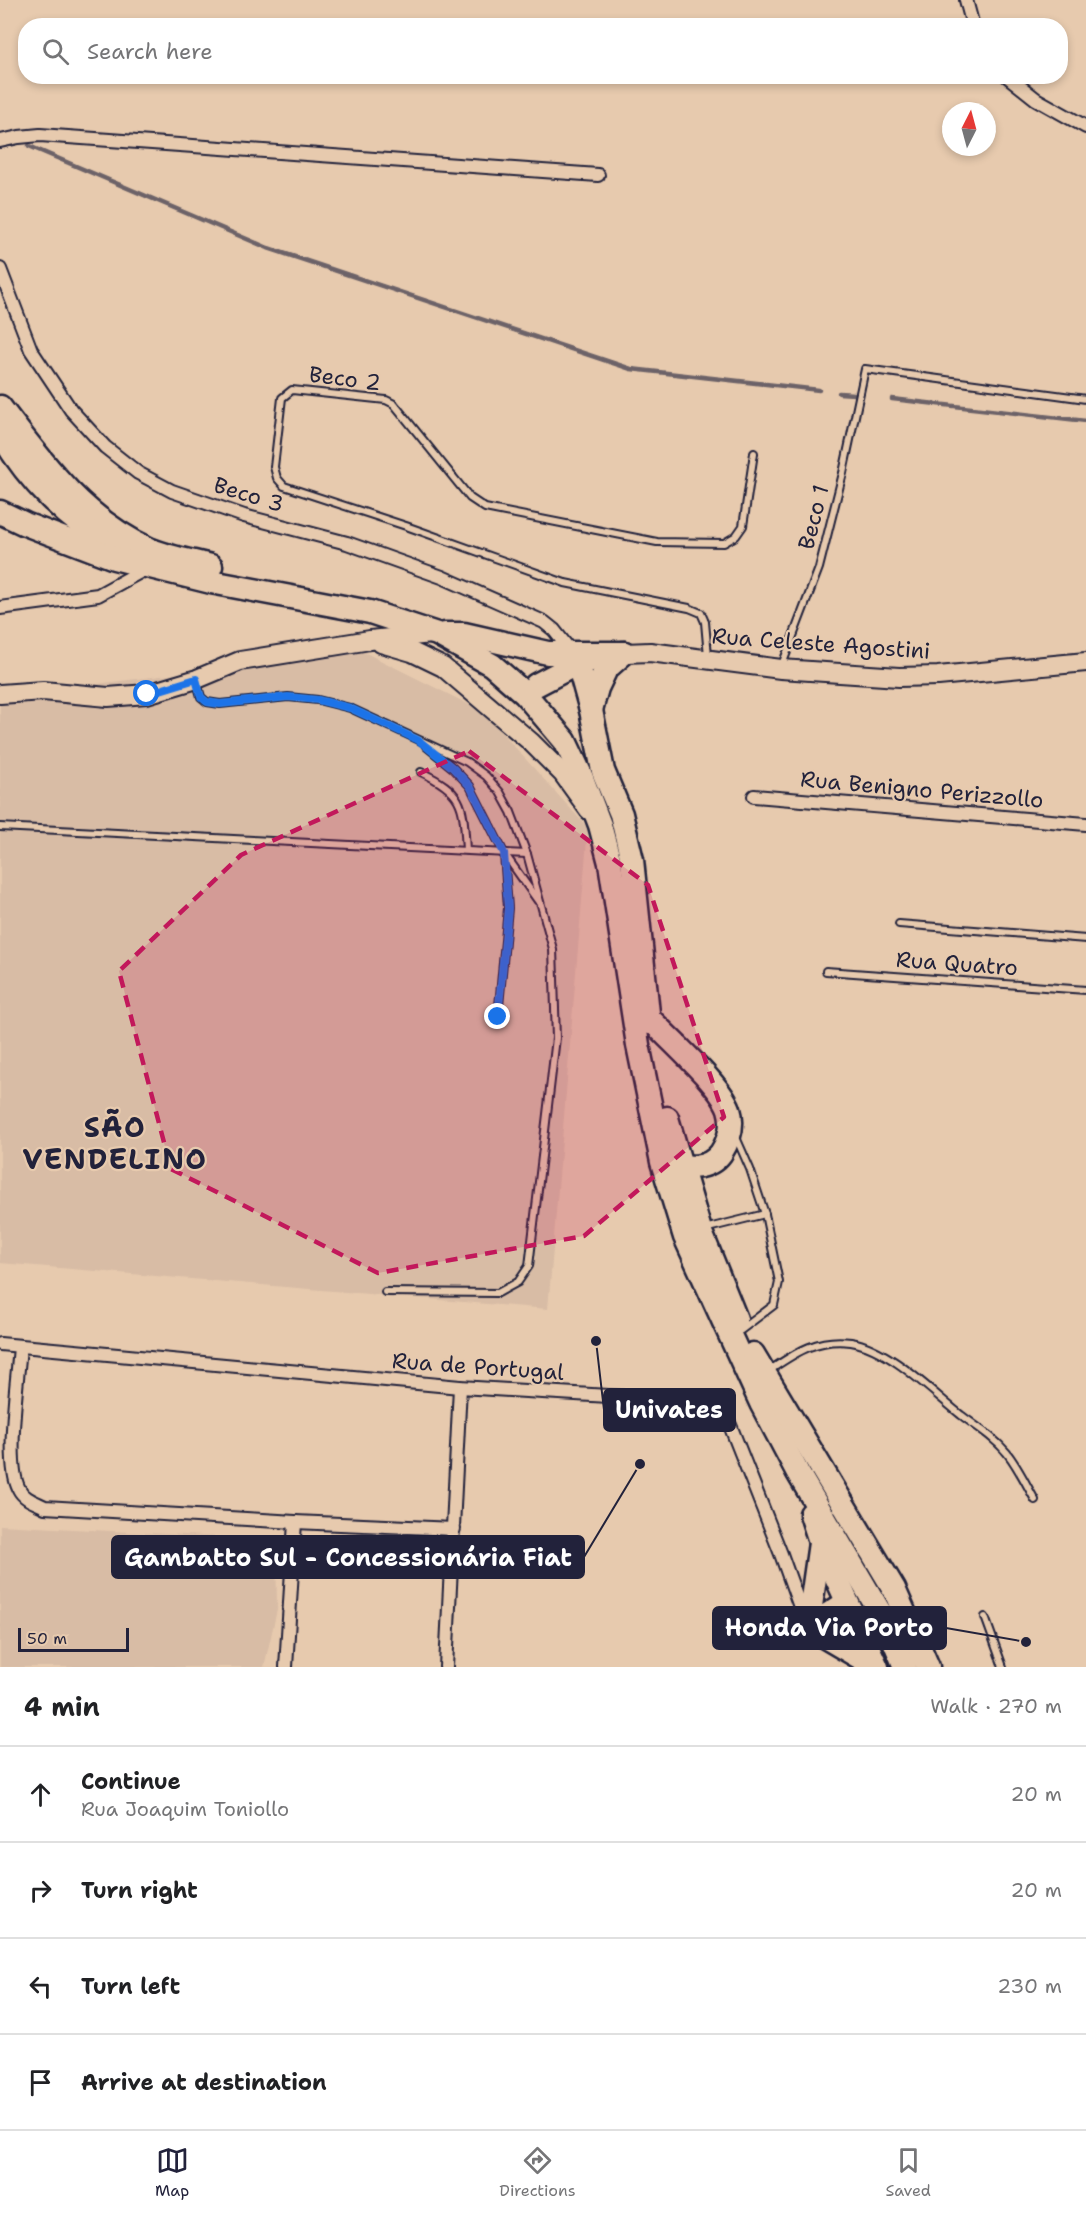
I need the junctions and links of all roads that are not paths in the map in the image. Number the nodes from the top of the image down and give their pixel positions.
1 (966, 0) edge
2 (971, 18) edge
3 (1017, 84) edge
4 (1086, 127) edge
5 (0, 141) edge
6 (597, 175) dead end
7 (0, 269) edge
8 (1086, 399) edge
9 (0, 407) edge
10 (0, 432) edge
11 (754, 453) dead end
12 (6, 458) edge
13 (45, 467) junction
14 (0, 512) edge
15 (150, 567) junction
16 (0, 608) edge
17 (437, 634) junction
18 (464, 634) junction
19 (370, 640) junction
20 (624, 653) junction
21 (575, 658) junction
22 (708, 660) junction
23 (1086, 662) edge
24 (781, 669) junction
25 (196, 679) junction
26 (536, 685) junction
27 (0, 694) edge
28 (591, 710) junction
29 (418, 740) junction
30 (603, 771) junction
31 (421, 772) dead end
32 (754, 796) dead end
33 (1086, 824) edge
34 (600, 825) junction
35 (0, 827) edge
36 (466, 850) junction
37 (504, 853) junction
38 (527, 854) junction
39 (540, 905) junction
40 (899, 924) dead end
41 (1086, 939) edge
42 (826, 971) dead end
43 (1086, 990) edge
44 (498, 1017) dead end
45 (648, 1018) junction
46 (732, 1128) junction
47 (717, 1158) junction
48 (671, 1164) junction
49 (693, 1207) junction
50 (765, 1214) junction
51 (700, 1230) junction
52 (385, 1292) dead end
53 (741, 1330) junction
54 (0, 1344) edge
55 (20, 1346) junction
56 (764, 1374) junction
57 (460, 1387) junction
58 (798, 1473) junction
59 (1035, 1500) dead end
60 (295, 1522) junction
61 (454, 1529) junction
62 (820, 1542) junction
63 (846, 1603) junction
64 (985, 1617) dead end
65 (887, 1624) junction
66 (808, 1627) junction
67 (286, 1667) edge
68 (446, 1667) edge
69 (876, 1667) edge
70 (905, 1667) edge
71 (928, 1667) edge
72 (1003, 1667) edge

1 - 2 street
3 - 4 street
5 - 6 street
7 - 21 street, Beco 3
8 - 24 lane, Beco 1
9 - 13 highway
10 - 12 highway
11 - 22 lane, Beco 2
12 - 13 highway
12 - 15 highway
13 - 18 highway
14 - 15 highway
15 - 16 street
15 - 17 highway
17 - 18 highway
17 - 19 street
17 - 34 highway
18 - 21 highway
18 - 26 highway
19 - 25 street
19 - 34 street
20 - 21 highway
20 - 22 street, Rua Celeste Agostini
20 - 28 highway
21 - 26 highway
21 - 28 highway
22 - 24 street, Rua Celeste Agostini
23 - 24 street, Rua Celeste Agostini
25 - 27 street
25 - 29 lane
26 - 30 highway
28 - 30 highway
29 - 37 lane
29 - 38 lane
30 - 45 highway
31 - 36 lane
32 - 33 street, Rua Benigno Perizzollo
34 - 48 highway
35 - 36 lane
36 - 37 lane
37 - 38 lane
37 - 39 lane
37 - 44 lane
38 - 39 lane
39 - 52 lane
40 - 41 lane
42 - 43 lane, Rua Quatro
45 - 46 highway
45 - 48 highway
46 - 47 highway
46 - 50 lane
47 - 48 highway
47 - 49 highway
48 - 49 highway
48 - 58 highway
49 - 51 highway
50 - 51 lane
50 - 53 lane
51 - 53 highway
53 - 56 highway
54 - 55 street, Rua de Portugal
55 - 57 street, Rua de Portugal
55 - 60 street
56 - 59 lane
56 - 71 highway
57 - 61 street
57 - 66 street, Rua de Portugal
58 - 62 highway
58 - 65 highway
60 - 61 street
60 - 67 street
61 - 68 street
62 - 63 highway
62 - 66 highway
63 - 65 highway
63 - 66 highway
63 - 69 highway
64 - 72 lane
65 - 70 highway
66 - 69 highway

